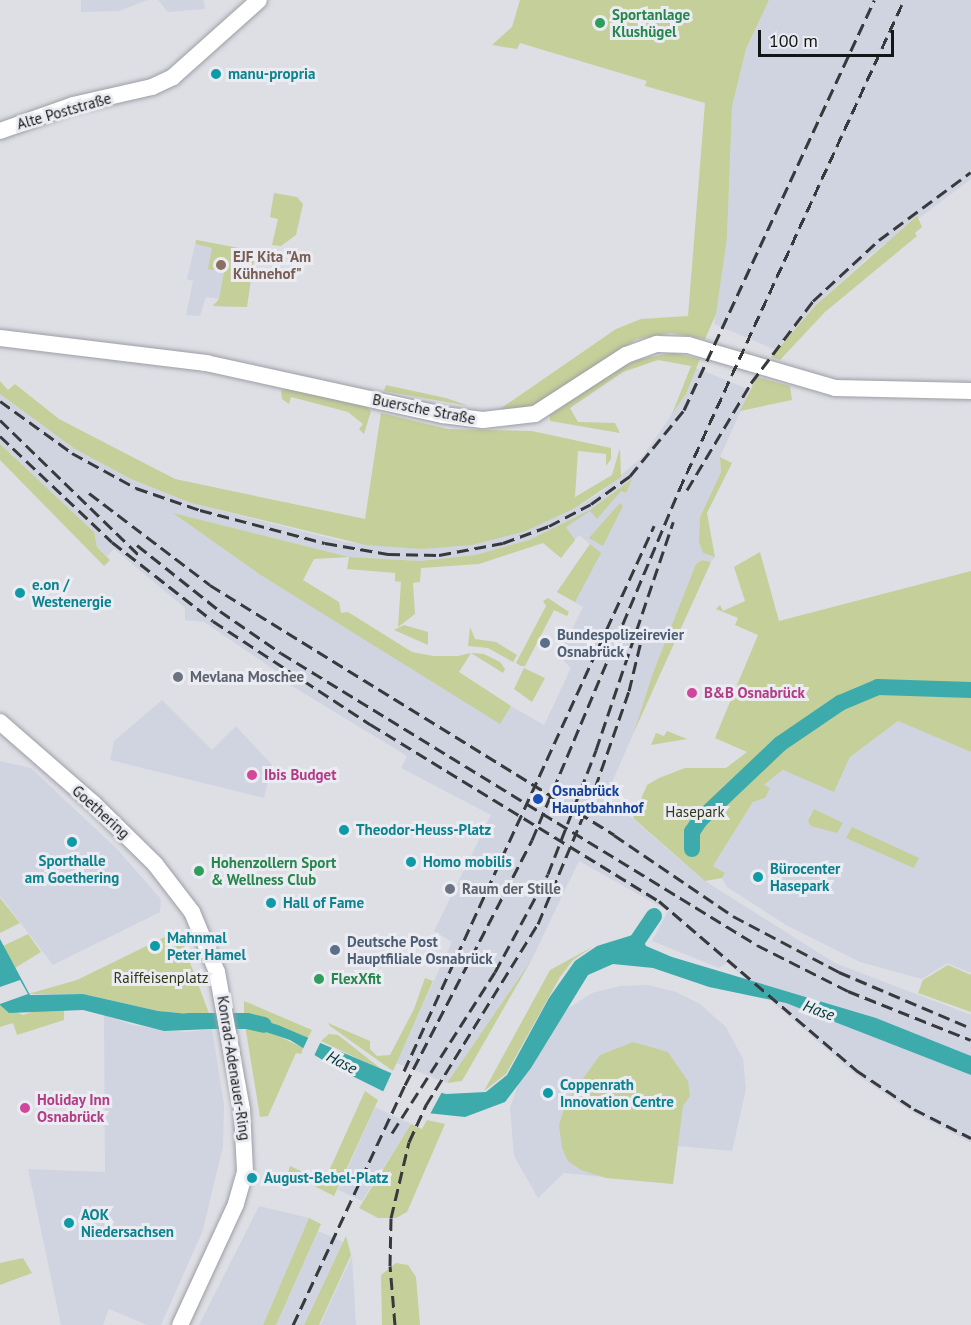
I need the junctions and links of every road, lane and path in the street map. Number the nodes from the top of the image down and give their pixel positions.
1 (259, 0) edge
2 (0, 131) edge
3 (0, 338) edge
4 (971, 391) edge
5 (0, 722) edge
6 (192, 912) joint
7 (180, 1325) edge

1 - 2 main road, Alte Poststraße
3 - 4 main road, Buersche Straße
5 - 6 main road, Goethering
6 - 7 main road, Konrad-Adenauer-Ring

